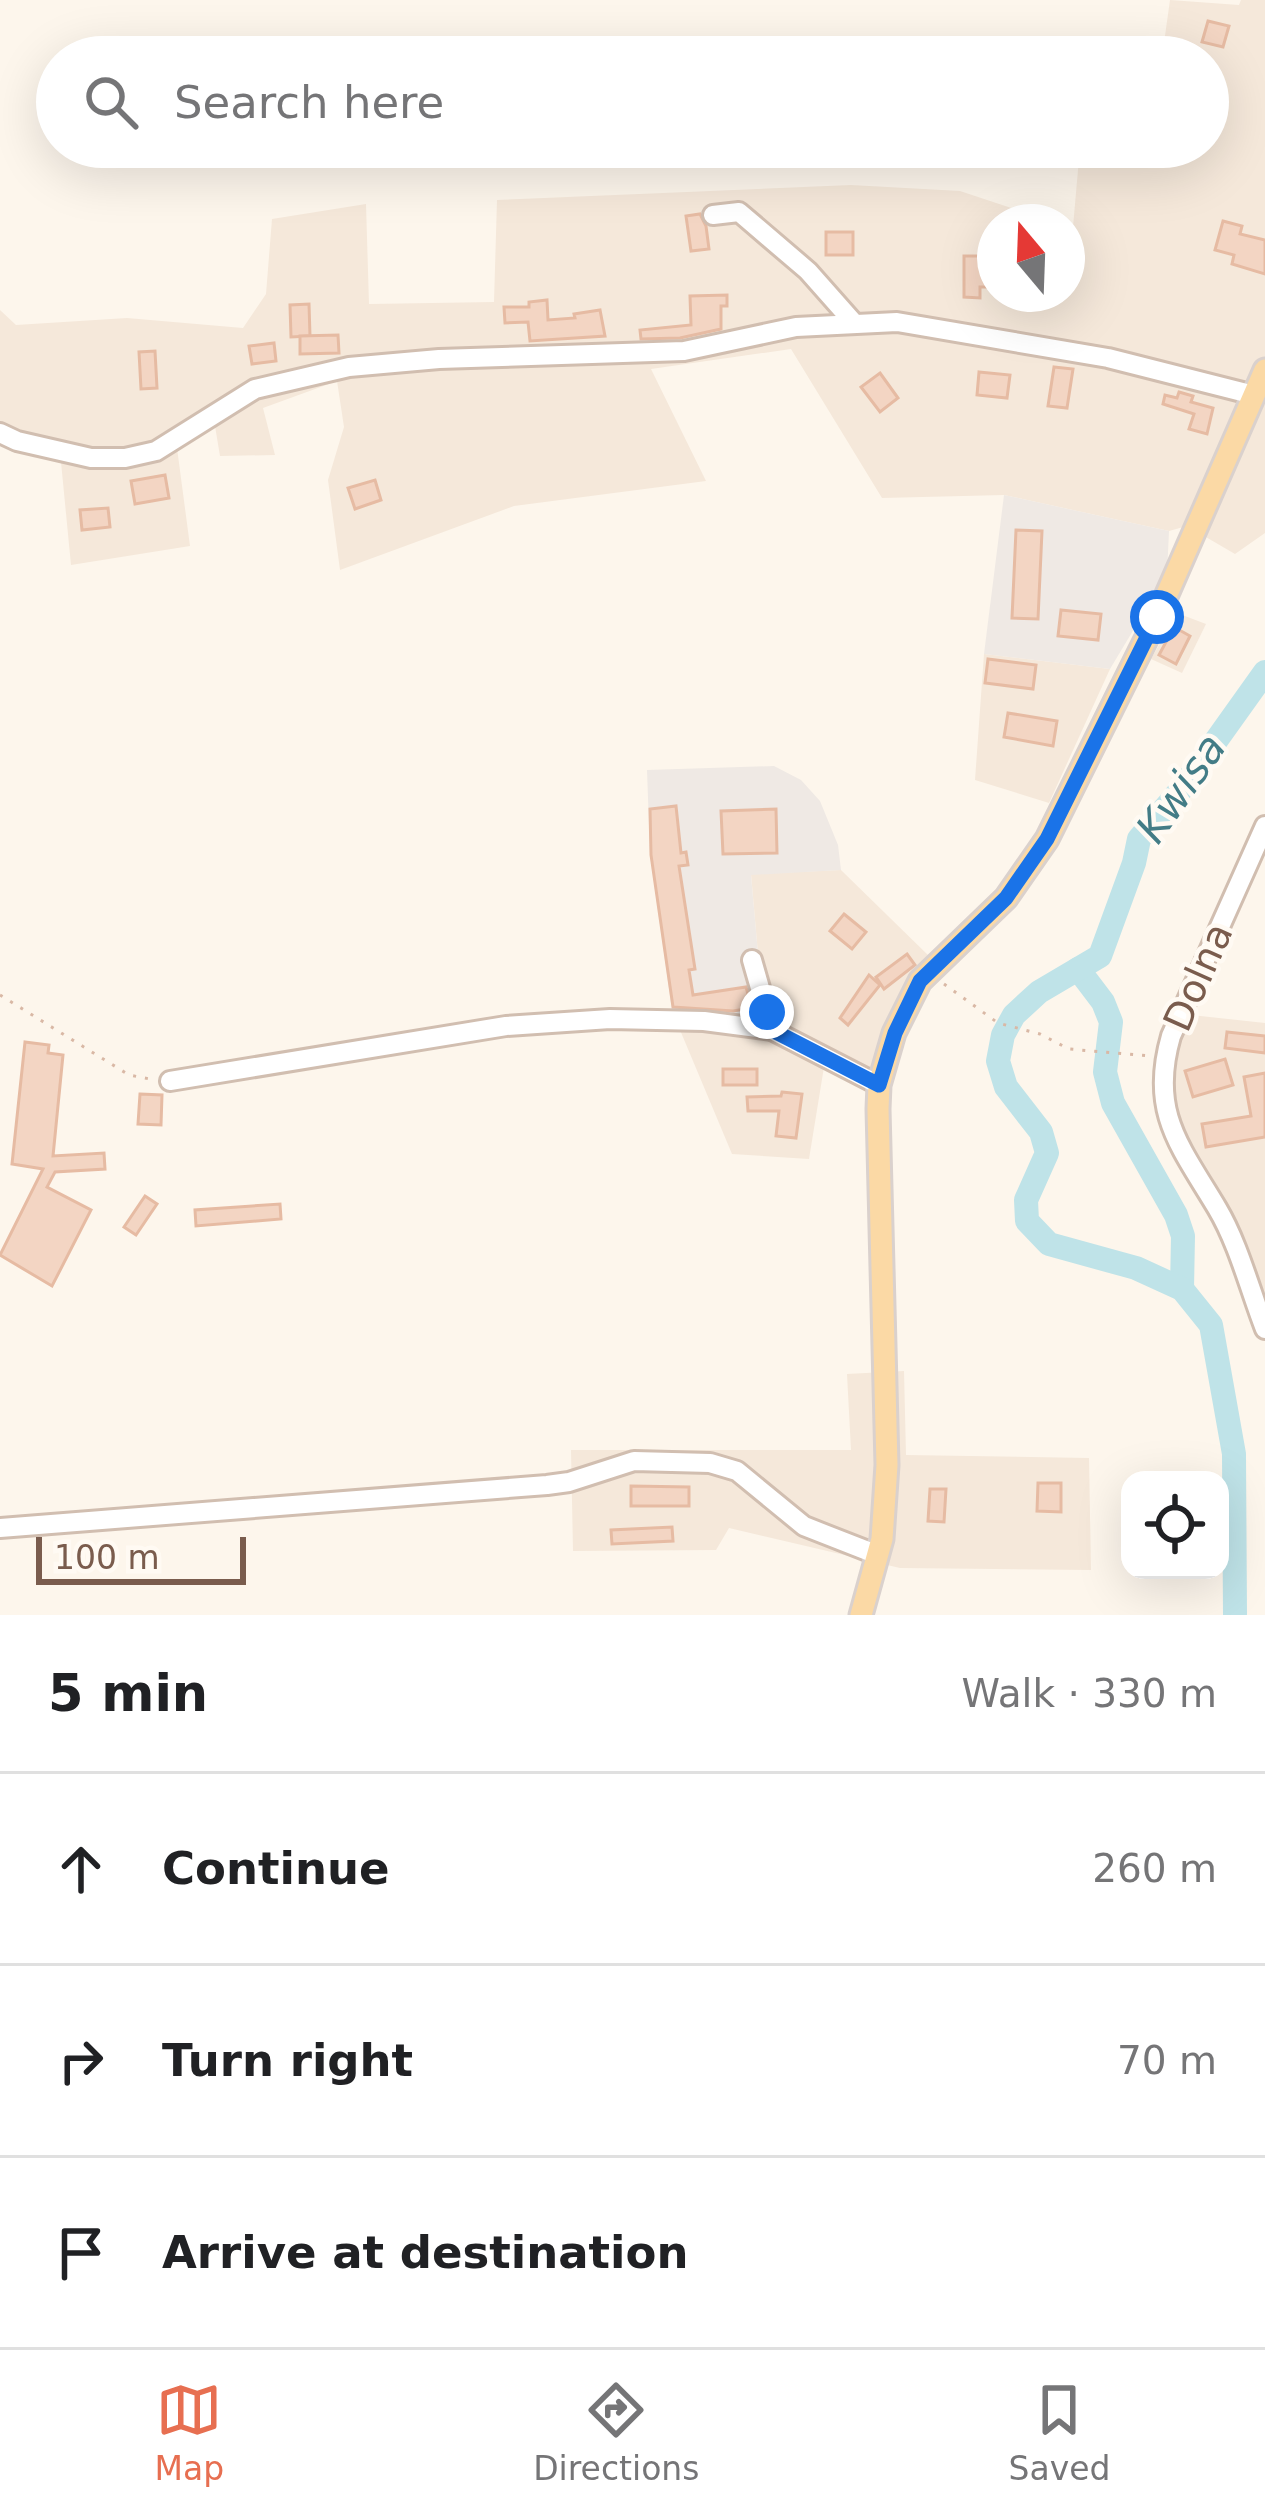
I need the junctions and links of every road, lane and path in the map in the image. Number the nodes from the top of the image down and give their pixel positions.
1 (713, 215) dead end
2 (854, 323) junction
3 (1265, 370) edge
4 (1254, 395) junction
5 (0, 433) edge
6 (1265, 826) edge
7 (752, 960) dead end
8 (928, 973) junction
9 (0, 995) edge
10 (772, 1030) junction
11 (1165, 1057) junction
12 (170, 1081) joint
13 (879, 1085) junction
14 (1265, 1329) edge
15 (0, 1528) edge
16 (878, 1555) junction
17 (861, 1615) edge

1 - 2 street
2 - 4 street
2 - 5 street
3 - 4 main road
4 - 8 main road
6 - 11 street, Dolna
7 - 10 street
8 - 11 path
8 - 13 main road
9 - 12 path
10 - 12 street
10 - 13 street
11 - 14 street, Dolna
13 - 16 main road
15 - 16 street
16 - 17 main road

